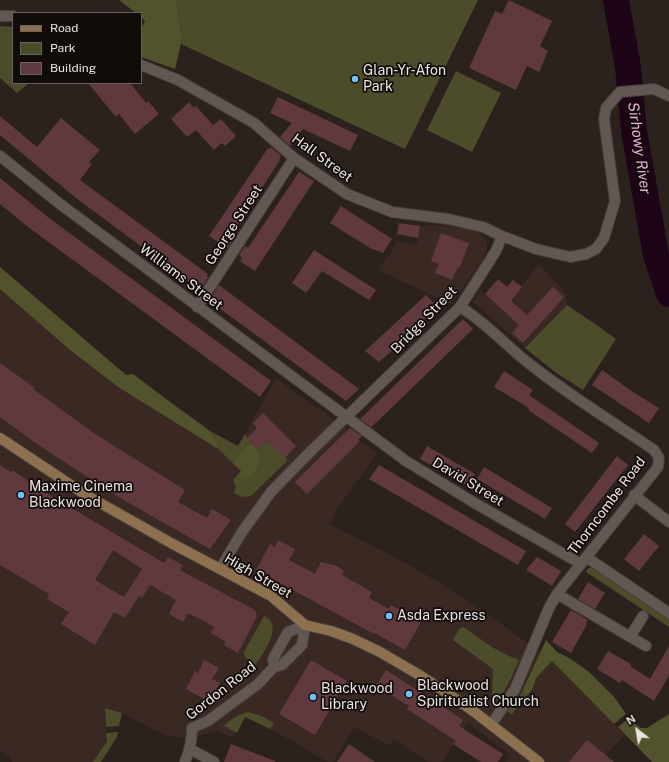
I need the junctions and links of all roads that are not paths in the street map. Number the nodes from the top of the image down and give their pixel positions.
1 (0, 16) edge
2 (12, 16) edge
3 (142, 65) edge
4 (669, 96) edge
5 (0, 156) edge
6 (294, 158) junction
7 (502, 236) junction
8 (197, 307) junction
9 (460, 307) junction
10 (346, 417) junction
11 (0, 438) edge
12 (634, 495) junction
13 (669, 522) edge
14 (584, 560) junction
15 (220, 570) junction
16 (557, 594) junction
17 (669, 613) edge
18 (643, 616) dead end
19 (306, 625) junction
20 (630, 637) junction
21 (646, 646) dead end
22 (274, 667) junction
23 (491, 725) junction
24 (190, 749) junction
25 (185, 762) edge
26 (214, 762) edge
27 (539, 762) edge

1 - 2 street
3 - 6 street, Hall Street
4 - 7 street
5 - 8 street, Williams Street
6 - 7 street, Hall Street
6 - 8 street, George Street
7 - 9 street, Bridge Street
8 - 10 street, Williams Street
9 - 10 street, Bridge Street
9 - 12 street, Thorncombe Road
10 - 14 street, David Street
10 - 15 street, Bridge Street
11 - 15 main road, High Street
12 - 13 street
12 - 14 street, Thorncombe Road
14 - 16 street, Thorncombe Road
14 - 17 street, David Street
15 - 19 main road, High Street
16 - 20 street
16 - 23 street, Thorncombe Road
18 - 20 street
19 - 22 street, Gordon Road
19 - 22 street, Gordon Road
19 - 23 main road, High Street
20 - 21 street
22 - 24 street, Gordon Road
23 - 27 main road, High Street
24 - 25 street, Gordon Road
24 - 26 street

